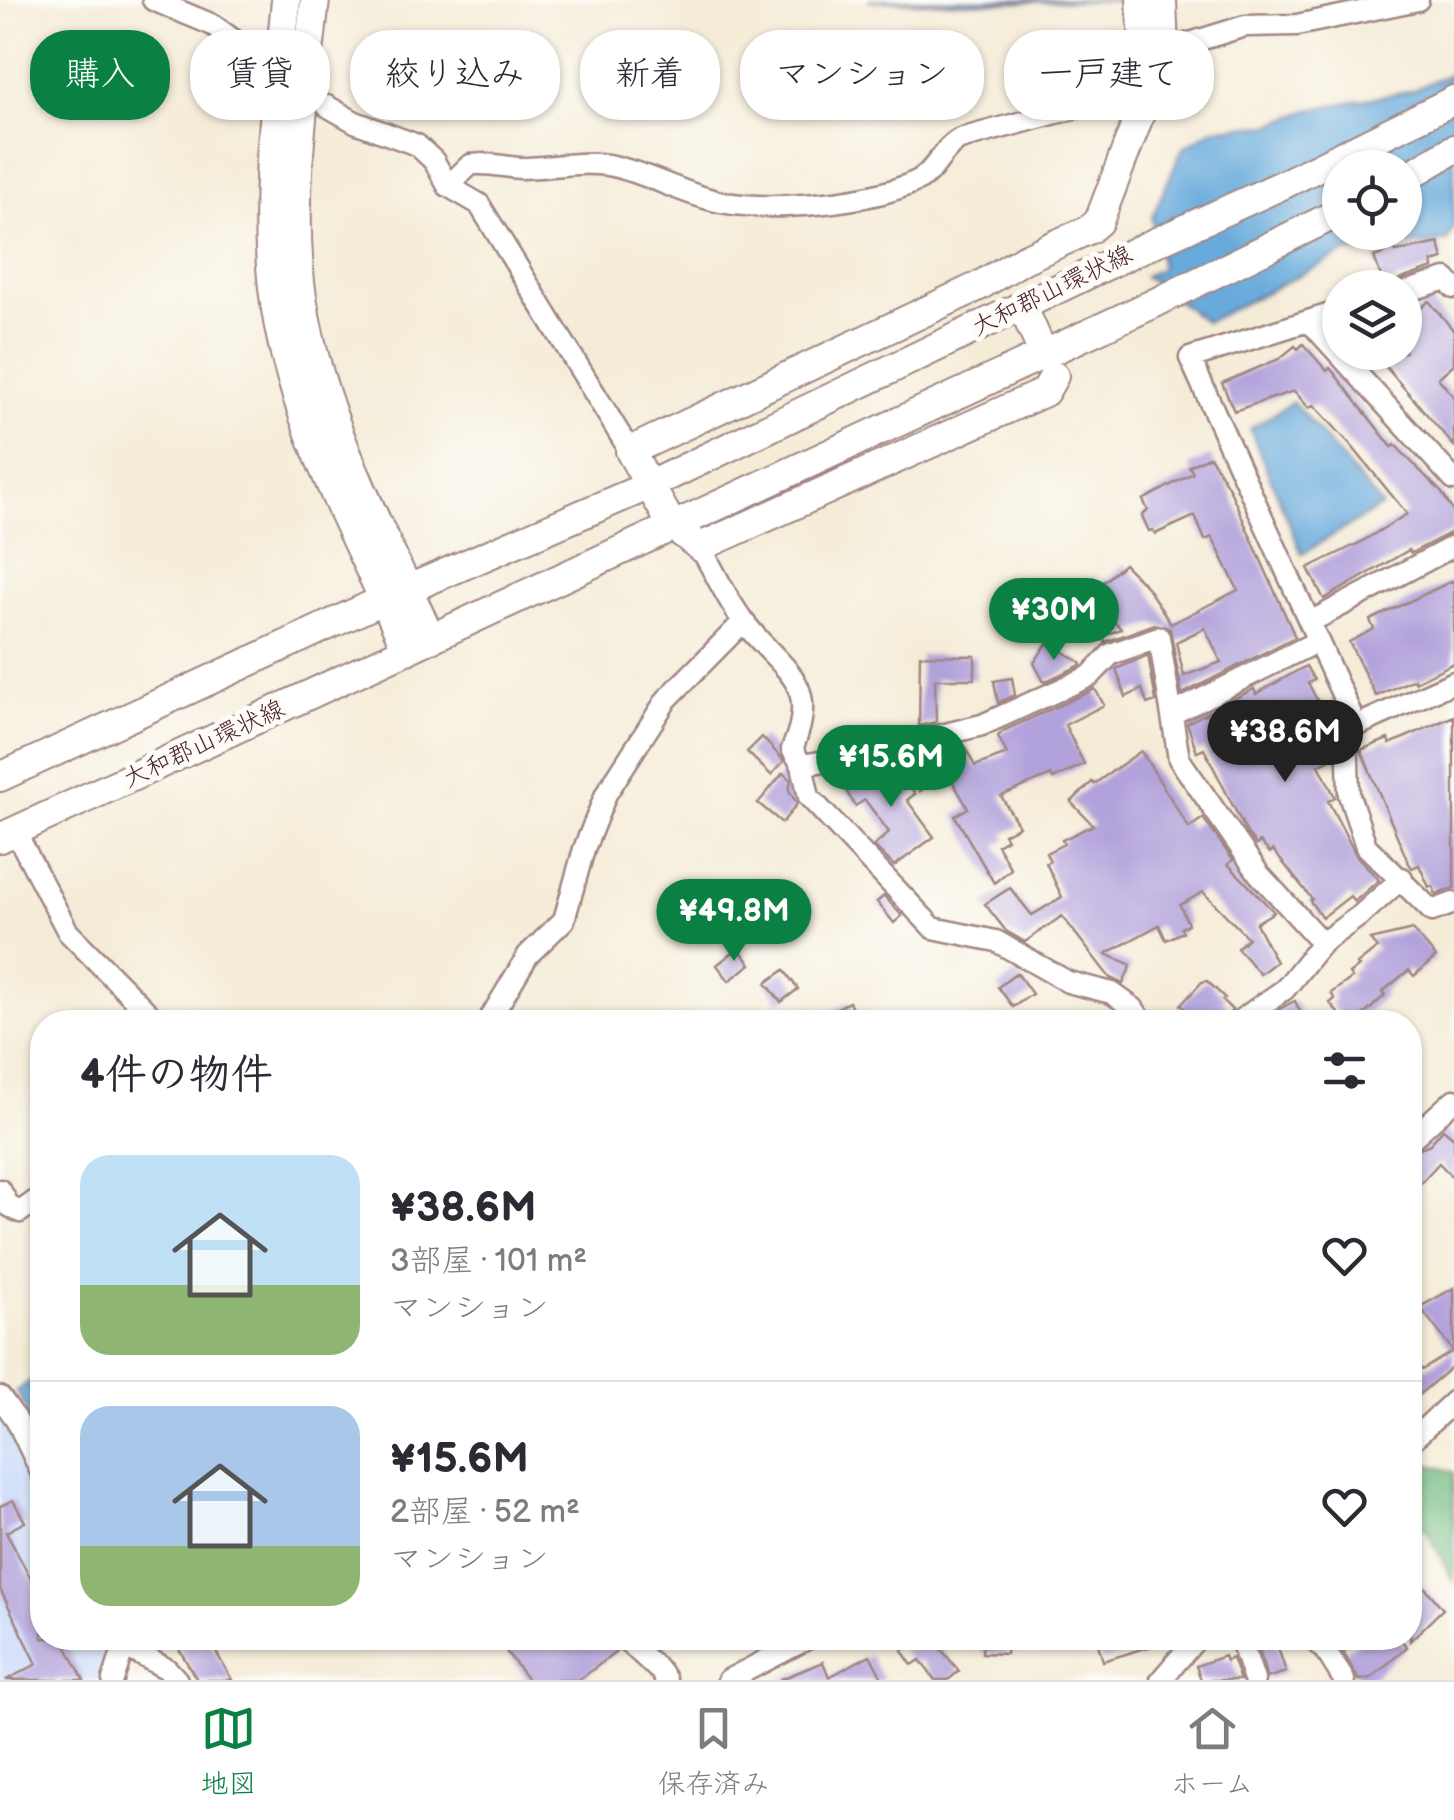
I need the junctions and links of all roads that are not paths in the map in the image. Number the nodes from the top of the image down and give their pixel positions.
1 (153, 0) edge
2 (286, 0) edge
3 (315, 0) edge
4 (1142, 0) edge
5 (1162, 0) edge
6 (1418, 0) edge
7 (220, 30) edge
8 (1150, 30) edge
9 (1157, 30) edge
10 (1214, 33) edge
11 (1454, 100) edge
12 (330, 108) edge
13 (1030, 120) edge
14 (1136, 120) edge
15 (1454, 150) edge
16 (1422, 168) edge
17 (448, 186) junction
18 (1322, 221) edge
19 (1422, 287) edge
20 (1454, 288) edge
21 (1026, 316) dead end
22 (1322, 317) edge
23 (1309, 321) junction
24 (1040, 346) dead end
25 (1054, 376) dead end
26 (630, 451) junction
27 (1454, 480) edge
28 (650, 485) junction
29 (672, 525) junction
30 (1454, 546) edge
31 (700, 548) junction
32 (396, 594) junction
33 (744, 622) junction
34 (1314, 632) junction
35 (420, 644) junction
36 (1454, 682) edge
37 (1172, 714) junction
38 (1346, 730) junction
39 (802, 765) junction
40 (0, 777) edge
41 (7, 835) edge
42 (1402, 878) junction
43 (1454, 903) edge
44 (1322, 943) junction
45 (145, 1010) edge
46 (495, 1010) edge
47 (1134, 1010) edge
48 (1255, 1010) edge
49 (1454, 1100) edge
50 (1422, 1129) edge
51 (0, 1190) edge
52 (30, 1205) edge
53 (0, 1397) edge
54 (1454, 1401) edge
55 (1422, 1431) edge
56 (30, 1449) edge
57 (120, 1650) edge
58 (135, 1650) edge
59 (637, 1650) edge
60 (787, 1650) edge
61 (1187, 1650) edge
62 (1244, 1650) edge
63 (1323, 1650) edge
64 (113, 1680) edge
65 (177, 1680) edge
66 (666, 1680) edge
67 (728, 1680) edge
68 (1161, 1680) edge
69 (1254, 1680) edge
70 (1344, 1680) edge

1 - 7 street
2 - 32 main road
3 - 32 main road
4 - 8 main road, 大和郡山環状線
5 - 9 main road, 大和郡山環状線
6 - 10 street
11 - 28 main road, 大和郡山環状線
12 - 17 street
13 - 17 street
14 - 26 main road, 大和郡山環状線
15 - 16 main road
17 - 26 street
18 - 29 main road, 大和郡山環状線
19 - 20 street
21 - 24 main road, 大和郡山環状線
22 - 23 street
23 - 27 street
23 - 34 street
25 - 31 main road
26 - 28 main road
28 - 29 main road
28 - 32 main road, 大和郡山環状線
29 - 31 main road
29 - 35 main road, 大和郡山環状線
30 - 34 street
31 - 33 street
32 - 35 main road
32 - 40 main road, 大和郡山環状線
33 - 39 street
33 - 46 street
34 - 37 street
34 - 38 street
35 - 41 main road, 大和郡山環状線
36 - 38 street
37 - 39 street
37 - 44 street
38 - 42 street
39 - 47 street
41 - 45 street
42 - 43 street
42 - 44 street
44 - 48 street
49 - 50 street
51 - 52 street
53 - 56 street
54 - 55 street
57 - 64 street
58 - 65 street
59 - 66 street
60 - 67 street
61 - 68 street
62 - 69 street
63 - 70 street

